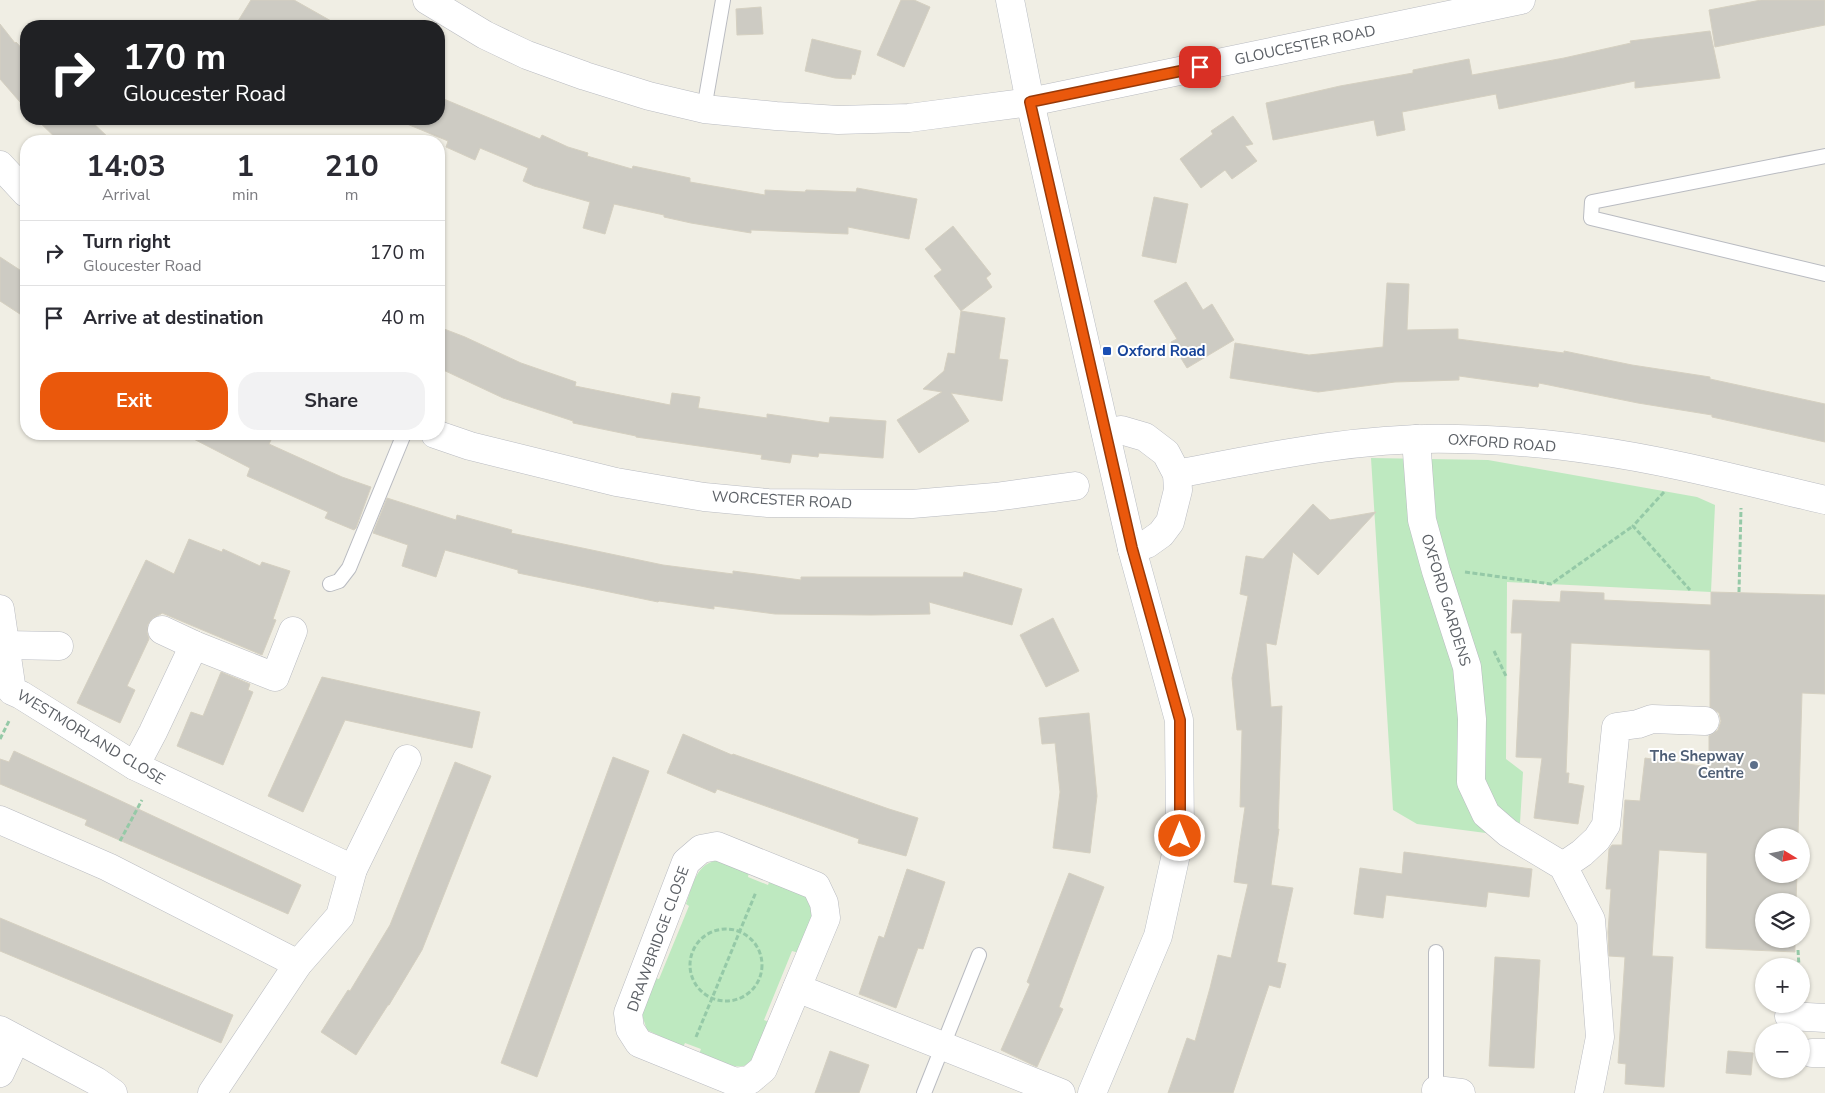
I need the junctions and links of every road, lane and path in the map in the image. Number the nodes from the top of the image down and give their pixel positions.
1 (427, 0) edge
2 (723, 0) edge
3 (1010, 0) edge
4 (1521, 0) edge
5 (1030, 102) junction
6 (704, 109) junction
7 (1825, 156) edge
8 (0, 165) edge
9 (20, 187) edge
10 (1825, 274) edge
11 (1106, 433) junction
12 (445, 437) edge
13 (1416, 439) junction
14 (402, 440) edge
15 (1176, 474) junction
16 (1742, 481) junction
17 (1075, 486) dead end
18 (1665, 492) dead end
19 (1825, 500) edge
20 (1633, 526) junction
21 (1132, 548) junction
22 (1434, 563) junction
23 (330, 584) dead end
24 (1690, 590) dead end
25 (1739, 592) dead end
26 (0, 609) edge
27 (162, 630) dead end
28 (293, 631) dead end
29 (5, 645) junction
30 (194, 645) junction
31 (59, 646) dead end
32 (1705, 721) dead end
33 (407, 759) dead end
34 (144, 771) junction
35 (0, 820) edge
36 (108, 866) junction
37 (766, 866) junction
38 (1563, 866) junction
39 (353, 869) junction
40 (740, 930) junction
41 (1798, 950) dead end
42 (1436, 952) dead end
43 (979, 955) dead end
44 (1798, 958) edge
45 (298, 964) junction
46 (797, 988) junction
47 (712, 998) junction
48 (1789, 1016) dead end
49 (1825, 1018) edge
50 (8, 1035) edge
51 (943, 1047) junction
52 (686, 1062) junction
53 (0, 1074) edge
54 (1449, 1092) edge
55 (113, 1093) edge
56 (212, 1093) edge
57 (924, 1093) edge
58 (1061, 1093) edge
59 (1092, 1093) edge
60 (1589, 1093) edge

1 - 6 street, GLOUCESTER ROAD
2 - 6 lane
3 - 5 street
4 - 5 street, GLOUCESTER ROAD
5 - 6 street, GLOUCESTER ROAD
5 - 11 street
7 - 10 lane
8 - 9 street
11 - 15 street
11 - 21 street
12 - 17 street, WORCESTER ROAD
13 - 15 street, OXFORD ROAD
13 - 16 street, OXFORD ROAD
13 - 22 street, OXFORD GARDENS
14 - 23 lane
15 - 21 street
16 - 19 street, OXFORD ROAD
16 - 25 path
18 - 20 path
20 - 22 path
20 - 24 path
21 - 59 street
22 - 38 street, OXFORD GARDENS
26 - 29 street, WESTMORLAND CLOSE
27 - 30 street
28 - 30 street
29 - 31 street
29 - 34 street, WESTMORLAND CLOSE
30 - 34 street
32 - 38 street
33 - 39 street
34 - 36 path
34 - 39 street, WESTMORLAND CLOSE
35 - 36 street
36 - 45 street
37 - 40 path
37 - 46 street, DRAWBRIDGE CLOSE
37 - 52 street, DRAWBRIDGE CLOSE
38 - 60 street
39 - 45 street
40 - 47 path
40 - 47 path
40 - 47 path
41 - 44 path
42 - 54 lane
43 - 51 lane
45 - 56 street
46 - 51 street
46 - 52 street, DRAWBRIDGE CLOSE
47 - 52 path
48 - 49 street
50 - 53 street
50 - 55 street
51 - 57 lane
51 - 58 street

